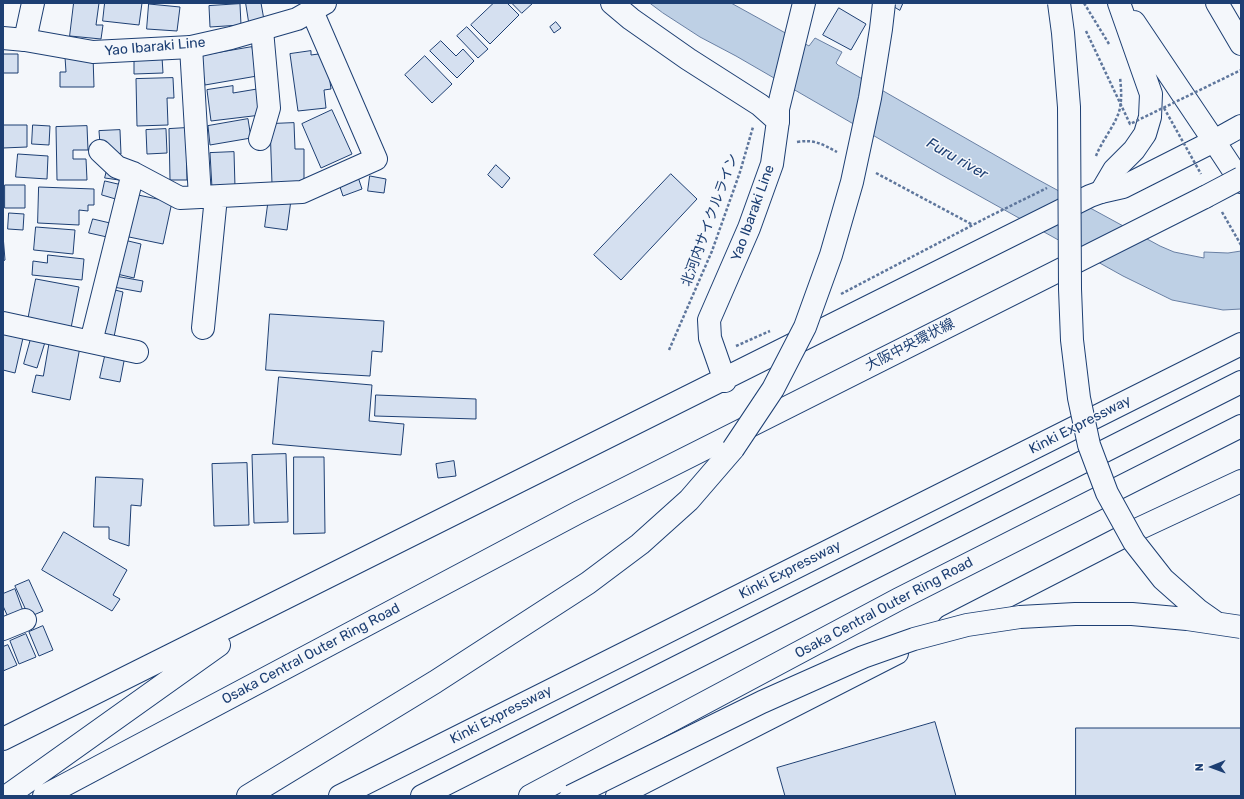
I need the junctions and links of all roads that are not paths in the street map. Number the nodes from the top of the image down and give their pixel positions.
1 (33, 3) edge
2 (612, 3) edge
3 (884, 3) edge
4 (1059, 3) edge
5 (1120, 3) edge
6 (1217, 3) edge
7 (319, 7) edge
8 (803, 7) edge
9 (262, 30) junction
10 (3, 38) edge
11 (25, 40) junction
12 (1241, 44) edge
13 (191, 47) junction
14 (772, 112) junction
15 (1241, 126) edge
16 (260, 139) dead end
17 (1214, 141) junction
18 (100, 151) dead end
19 (133, 173) junction
20 (1241, 178) edge
21 (1241, 182) edge
22 (1095, 194) junction
23 (208, 197) junction
24 (3, 323) edge
25 (203, 328) dead end
26 (91, 342) junction
27 (1241, 344) edge
28 (137, 352) dead end
29 (725, 381) junction
30 (1241, 382) edge
31 (1241, 426) edge
32 (1241, 481) edge
33 (1241, 492) edge
34 (1210, 496) junction
35 (579, 512) joint
36 (272, 606) junction
37 (25, 620) dead end
38 (1241, 627) edge
39 (3, 629) edge
40 (1241, 640) edge
41 (3, 739) edge
42 (6, 796) edge
43 (44, 796) edge
44 (248, 796) edge
45 (340, 796) edge
46 (422, 796) edge
47 (530, 796) edge
48 (571, 796) edge
49 (617, 796) edge

1 - 11 main road
2 - 14 main road
3 - 44 main road, bridge
4 - 40 main road, bridge
5 - 17 main road
5 - 22 main road
6 - 12 main road
7 - 9 main road, Yao Ibaraki Line
7 - 23 main road
8 - 14 main road, Yao Ibaraki Line
9 - 13 main road, Yao Ibaraki Line
9 - 16 main road
10 - 11 main road, Yao Ibaraki Line
11 - 13 main road, Yao Ibaraki Line
13 - 23 main road
14 - 29 main road, Yao Ibaraki Line
15 - 17 main road
17 - 21 main road
17 - 22 main road
18 - 19 main road
19 - 23 main road
19 - 26 main road
20 - 35 main road, 大阪中央環状線, bridge
22 - 29 main road
23 - 25 main road
24 - 26 main road
26 - 28 main road
27 - 45 main road, Kinki Expressway
29 - 36 main road
30 - 46 main road
31 - 47 main road, Osaka Central Outer Ring Road
32 - 34 main road
33 - 34 main road
34 - 49 main road
35 - 43 main road, Osaka Central Outer Ring Road
36 - 41 main road
36 - 42 main road
37 - 39 main road
38 - 48 main road, bridge

